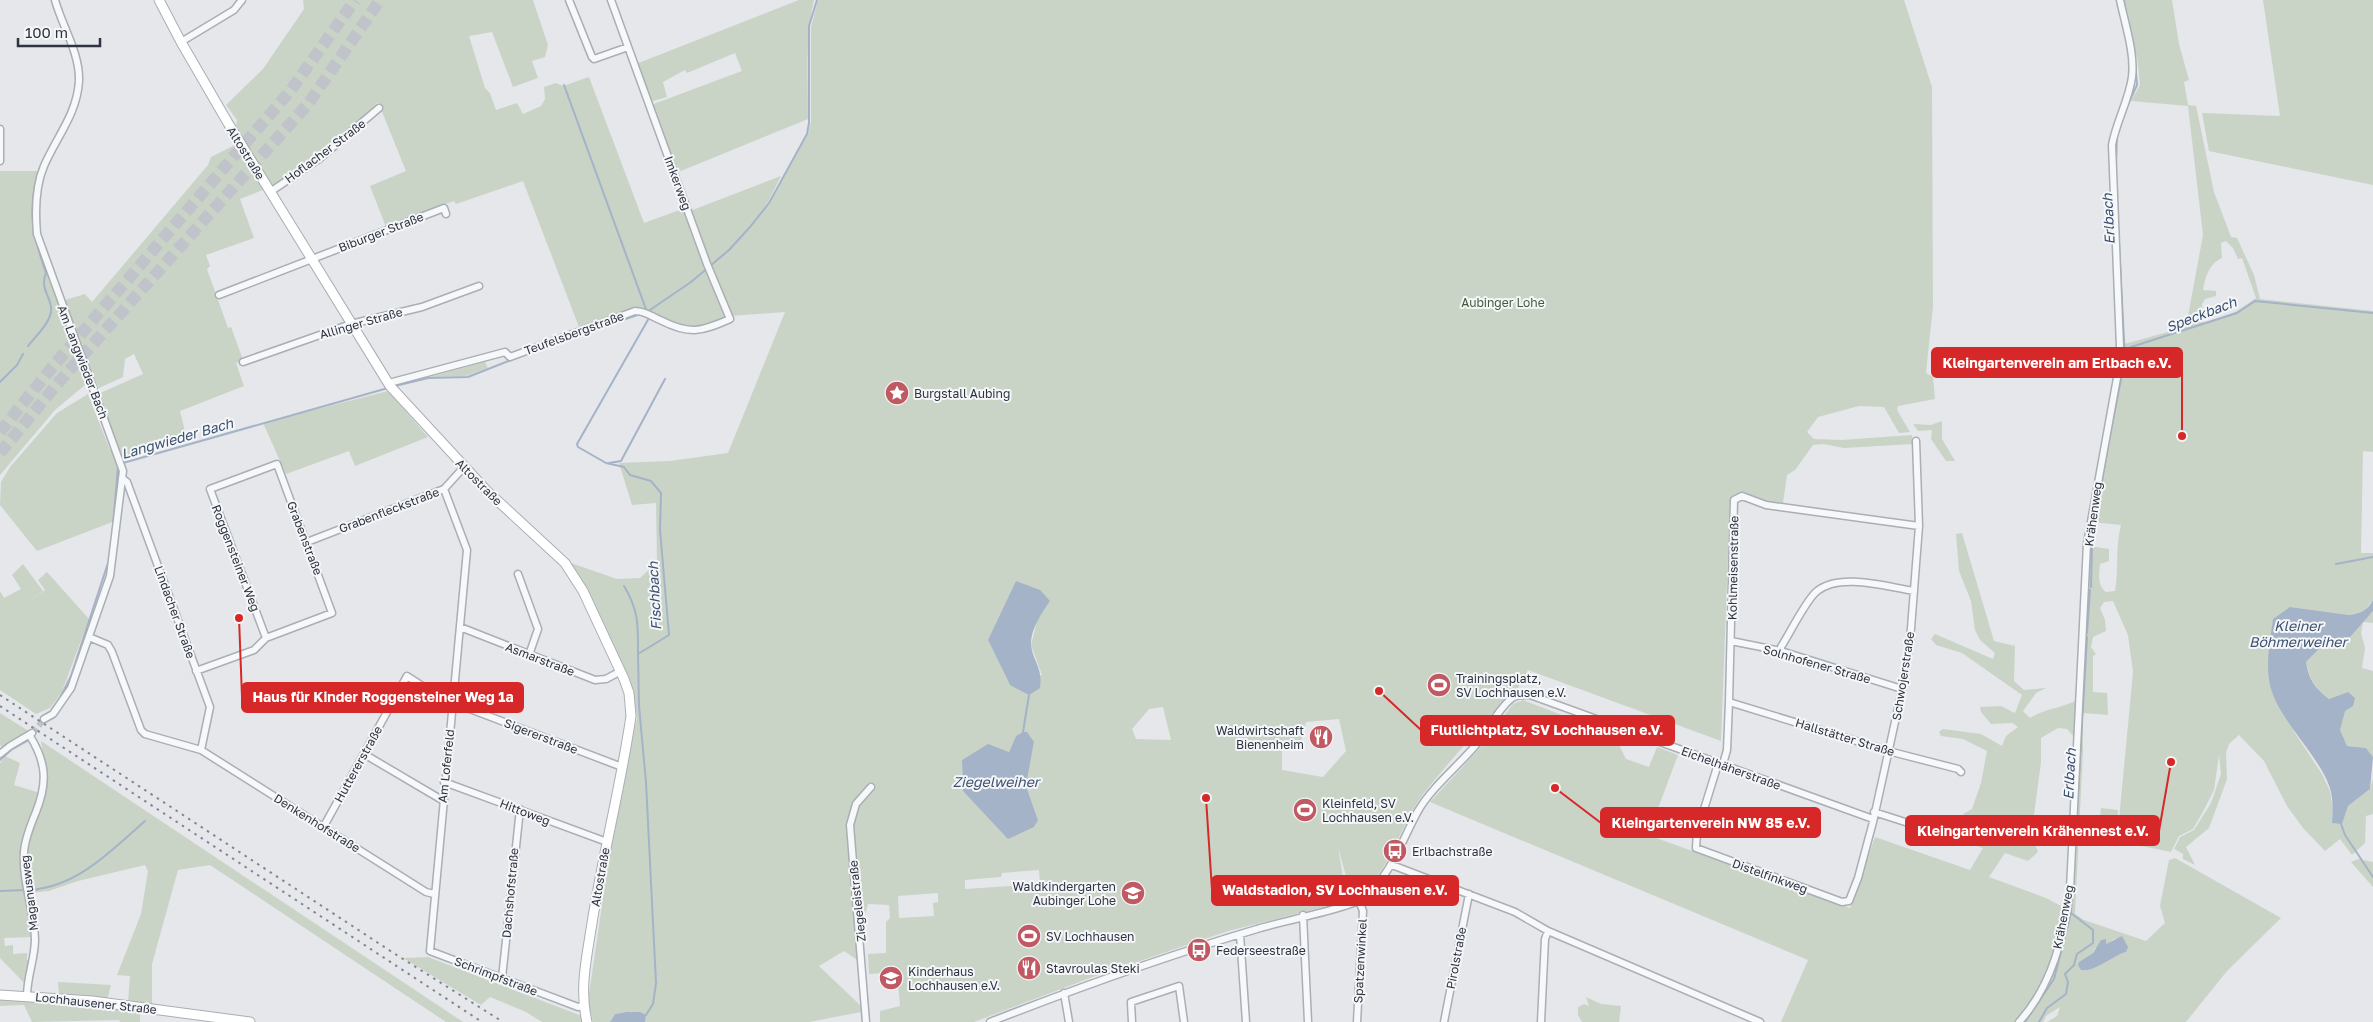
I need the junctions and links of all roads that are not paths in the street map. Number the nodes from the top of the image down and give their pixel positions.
1 (55, 0) edge
2 (159, 0) edge
3 (242, 0) edge
4 (569, 0) edge
5 (611, 0) edge
6 (2120, 0) edge
7 (181, 42) junction
8 (628, 47) junction
9 (379, 108) dead end
10 (0, 129) edge
11 (0, 161) edge
12 (270, 192) junction
13 (446, 214) dead end
14 (312, 259) junction
15 (479, 286) dead end
16 (219, 295) dead end
17 (730, 319) joint
18 (350, 324) junction
19 (243, 362) dead end
20 (391, 386) junction
21 (1916, 441) dead end
22 (277, 464) joint
23 (464, 467) junction
24 (122, 478) junction
25 (444, 489) junction
26 (1919, 526) junction
27 (307, 542) junction
28 (518, 574) dead end
29 (1914, 591) junction
30 (460, 627) junction
31 (89, 637) junction
32 (266, 638) junction
33 (1731, 641) junction
34 (1781, 651) junction
35 (529, 655) junction
36 (196, 671) junction
37 (620, 671) junction
38 (407, 676) joint
39 (1902, 689) junction
40 (1729, 702) junction
41 (452, 703) junction
42 (44, 719) tunnel mouth
43 (201, 750) junction
44 (1889, 750) junction
45 (0, 754) edge
46 (364, 754) junction
47 (1721, 764) junction
48 (622, 767) junction
49 (1961, 772) dead end
50 (444, 782) junction
51 (871, 787) dead end
52 (442, 800) junction
53 (520, 809) junction
54 (1873, 815) junction
55 (324, 826) junction
56 (1958, 839) dead end
57 (607, 842) junction
58 (1696, 848) joint
59 (1392, 865) junction
60 (434, 894) junction
61 (1468, 894) junction
62 (1359, 901) junction
63 (1845, 902) joint
64 (1303, 915) junction
65 (431, 927) joint
66 (1548, 930) junction
67 (1240, 934) junction
68 (502, 978) junction
69 (1064, 993) junction
70 (0, 995) edge
71 (27, 996) junction
72 (584, 1006) junction
73 (1006, 1019) edge
74 (250, 1022) edge
75 (588, 1022) edge
76 (866, 1022) edge
77 (990, 1022) edge
78 (1069, 1022) edge
79 (1132, 1022) edge
80 (1184, 1022) edge
81 (1246, 1022) edge
82 (1308, 1022) edge
83 (1356, 1022) edge
84 (1444, 1022) edge
85 (1541, 1022) edge
86 (1760, 1022) edge
87 (2019, 1022) edge

1 - 24 street, Am Langwieder Bach
2 - 7 main road, Altostraße
3 - 7 street
4 - 8 street
5 - 8 street, Imkerweg
6 - 87 street, Krähenweg
7 - 12 main road, Altostraße
8 - 17 street, Imkerweg
9 - 12 street, Hoflacher Straße
10 - 11 street
12 - 14 main road, Altostraße
13 - 14 street, Biburger Straße
14 - 16 street
14 - 18 main road, Altostraße
15 - 18 street, Allinger Straße
17 - 20 street, Teufelsbergstraße
18 - 19 street, Allinger Straße
18 - 20 main road, Altostraße
20 - 23 main road, Altostraße
21 - 26 street, Schwojerstraße
22 - 27 street, Grabenstraße
22 - 32 street, Roggensteiner Weg
23 - 25 street, Grabenfleckstraße
23 - 37 main road, Altostraße
24 - 31 street, Am Langwieder Bach
24 - 36 street, Lindacher Straße
25 - 27 street, Grabenfleckstraße
25 - 30 street, Am Loferfeld
26 - 29 street, Schwojerstraße
26 - 33 street, Kohlmeisenstraße
27 - 32 street, Grabenstraße
28 - 35 street
29 - 34 street
29 - 39 street, Schwojerstraße
30 - 35 street, Asmarstraße
30 - 41 street, Am Loferfeld
31 - 42 street, Am Langwieder Bach
31 - 43 street, Denkenhofstraße
32 - 36 street
33 - 34 street, Solnhofener Straße
33 - 40 street, Kohlmeisenstraße
34 - 39 street, Solnhofener Straße
35 - 37 street, Asmarstraße
36 - 43 street, Lindacher Straße
37 - 48 main road, Altostraße
38 - 41 street, Sigererstraße
38 - 46 street, Huttererstraße
39 - 44 street, Schwojerstraße
40 - 44 street, Hallstätter Straße
40 - 47 street, Kohlmeisenstraße
41 - 48 street, Sigererstraße
41 - 50 street, Am Loferfeld
43 - 55 street, Denkenhofstraße
44 - 49 street, Hallstätter Straße
44 - 54 street, Schwojerstraße
45 - 71 street, Maganusweg
46 - 52 street
46 - 55 street, Huttererstraße
47 - 54 street, Eichelhäherstraße
47 - 58 street, Kohlmeisenstraße
47 - 59 street, Eichelhäherstraße
48 - 57 main road, Altostraße
50 - 52 street, Am Loferfeld
50 - 53 street, Hittoweg
51 - 76 street, Ziegeleistraße
52 - 60 street, Am Loferfeld
53 - 57 street, Hittoweg
53 - 68 street, Dachshofstraße
54 - 56 street, Eichelhäherstraße
54 - 63 street, Schwojerstraße
55 - 60 street, Denkenhofstraße
57 - 72 main road, Altostraße
58 - 63 street, Distelfinkweg
59 - 61 street
59 - 62 street
60 - 65 street, Am Loferfeld
61 - 66 street
61 - 84 street, Pirolstraße
62 - 64 street
62 - 83 street, Spatzenwinkel
64 - 67 street
64 - 82 street
65 - 68 street, Schrimpfstraße
66 - 85 street
66 - 86 street
67 - 69 street
67 - 81 street
68 - 72 street, Schrimpfstraße
69 - 73 street
69 - 78 street
70 - 71 main road, Lochhausener Straße
71 - 74 main road, Lochhausener Straße
72 - 75 main road, Altostraße
73 - 77 street
79 - 80 street

